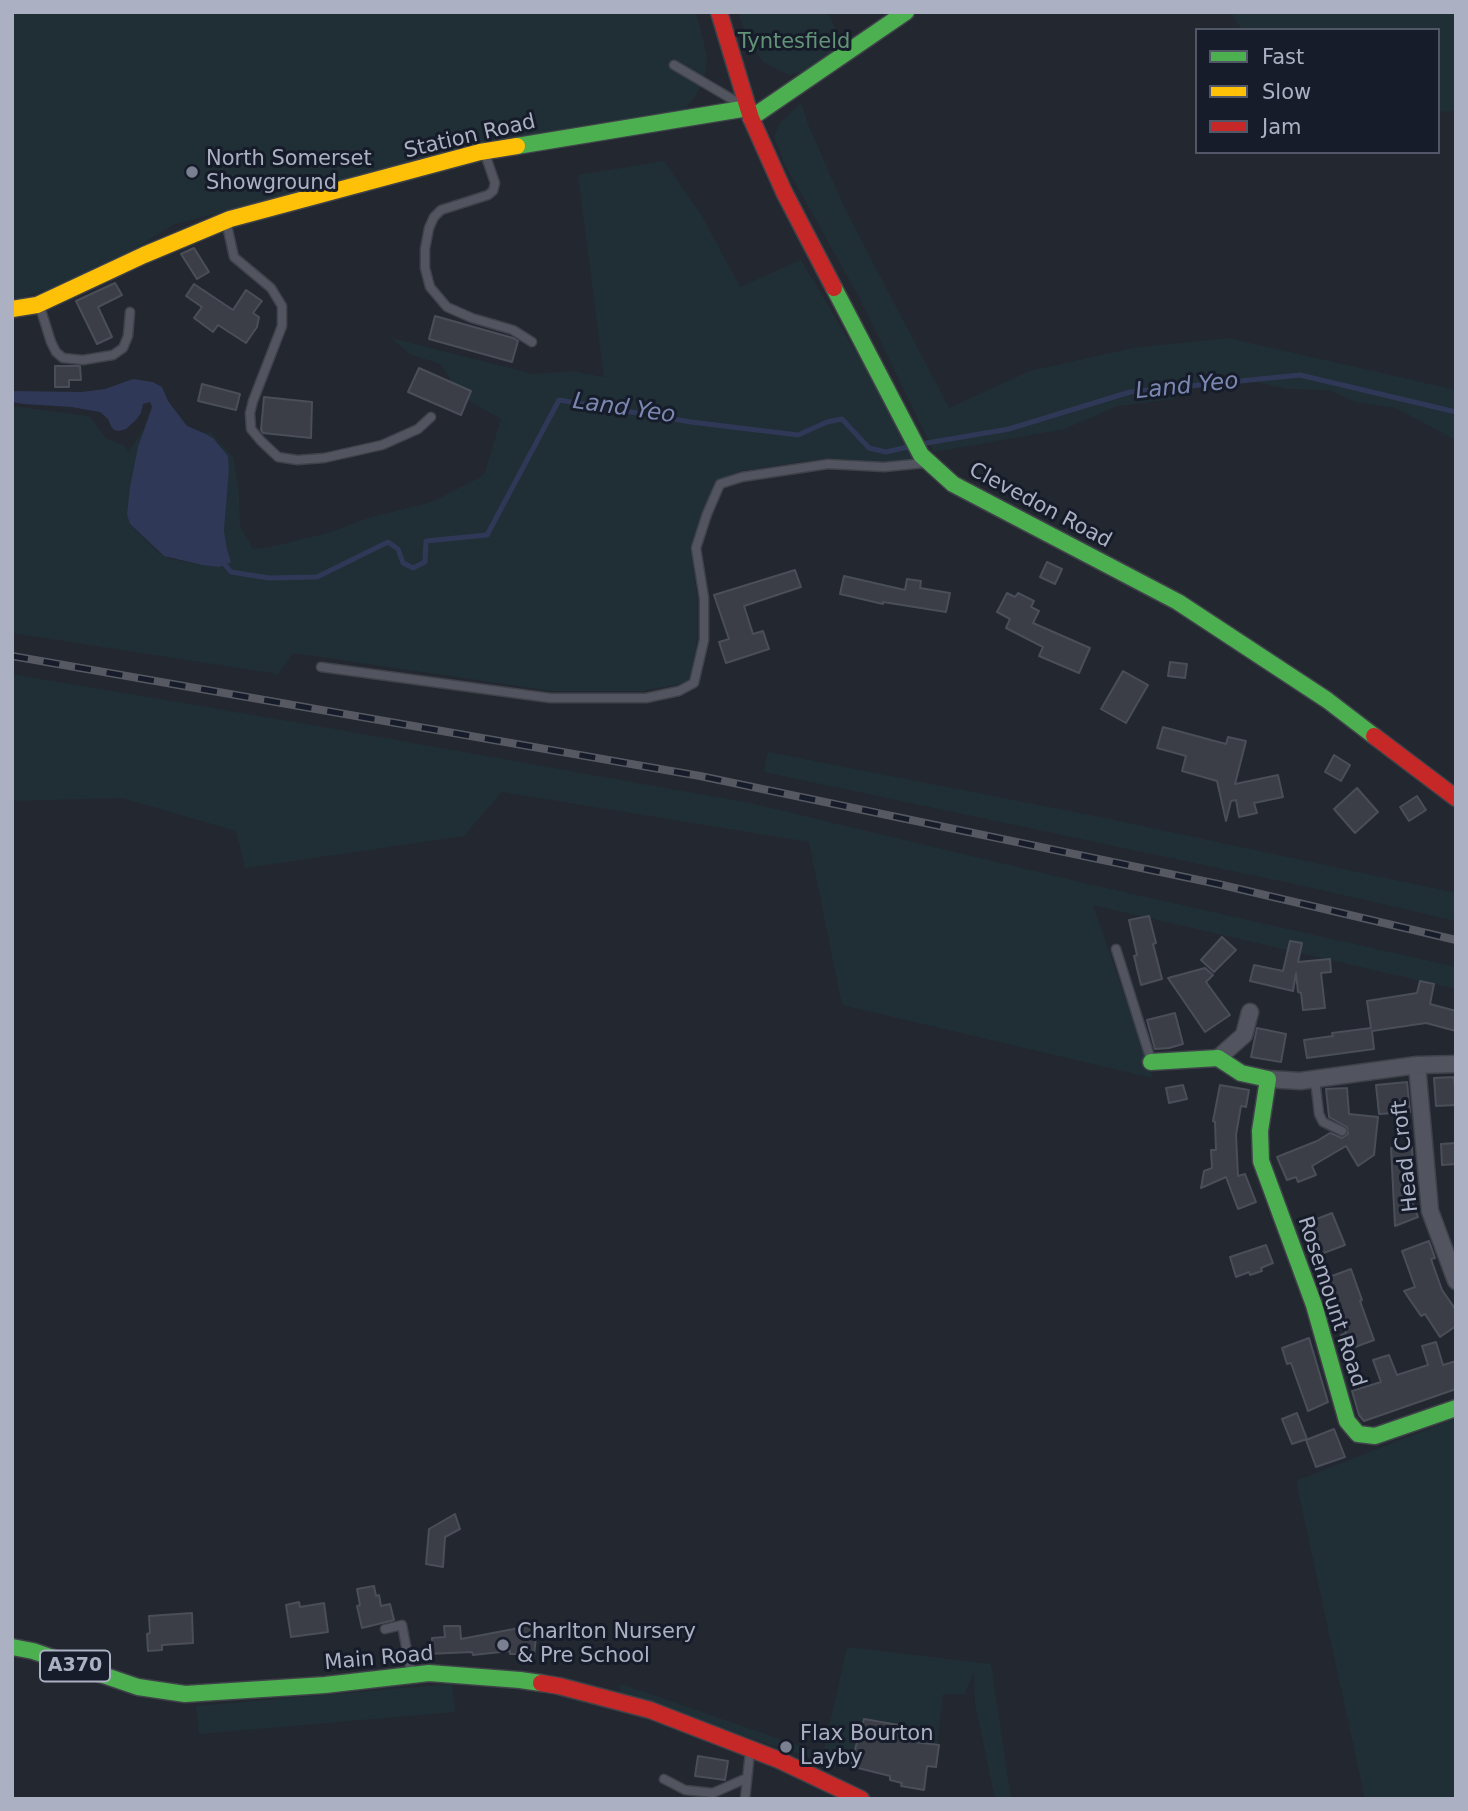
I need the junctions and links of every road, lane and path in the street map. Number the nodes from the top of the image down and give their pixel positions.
1 (719, 12) edge
2 (906, 12) edge
3 (674, 65) dead end
4 (750, 113) junction
5 (484, 151) junction
6 (226, 221) junction
7 (40, 304) junction
8 (12, 309) edge
9 (130, 312) dead end
10 (532, 342) dead end
11 (431, 417) dead end
12 (924, 458) junction
13 (321, 667) dead end
14 (1456, 798) edge
15 (1116, 949) dead end
16 (1250, 1012) dead end
17 (1218, 1058) junction
18 (1151, 1062) joint
19 (1456, 1064) edge
20 (1417, 1065) junction
21 (1268, 1079) junction
22 (1315, 1079) junction
23 (1342, 1131) dead end
24 (1456, 1281) edge
25 (1456, 1408) edge
26 (385, 1629) dead end
27 (12, 1647) edge
28 (412, 1675) junction
29 (751, 1749) junction
30 (747, 1778) junction
31 (664, 1779) dead end
32 (745, 1799) edge
33 (861, 1799) edge

1 - 4 main road, Clevedon Road
2 - 4 main road
3 - 4 lane
4 - 5 main road, Station Road
4 - 12 main road, Clevedon Road
5 - 6 main road, Station Road
5 - 10 lane
6 - 7 main road, Station Road
6 - 11 lane
7 - 8 main road, Station Road
7 - 9 lane
12 - 13 lane
12 - 14 main road, Clevedon Road
15 - 18 lane
16 - 17 street
17 - 18 main road
17 - 21 main road
19 - 20 street
20 - 22 street
20 - 24 street, Head Croft
21 - 22 street
21 - 25 main road, Rosemount Road
22 - 23 lane
26 - 28 lane
27 - 28 main road, Main Road / A370
28 - 29 main road, Main Road / A370
29 - 30 lane
29 - 33 main road, Main Road / A370
30 - 31 lane
30 - 32 lane

